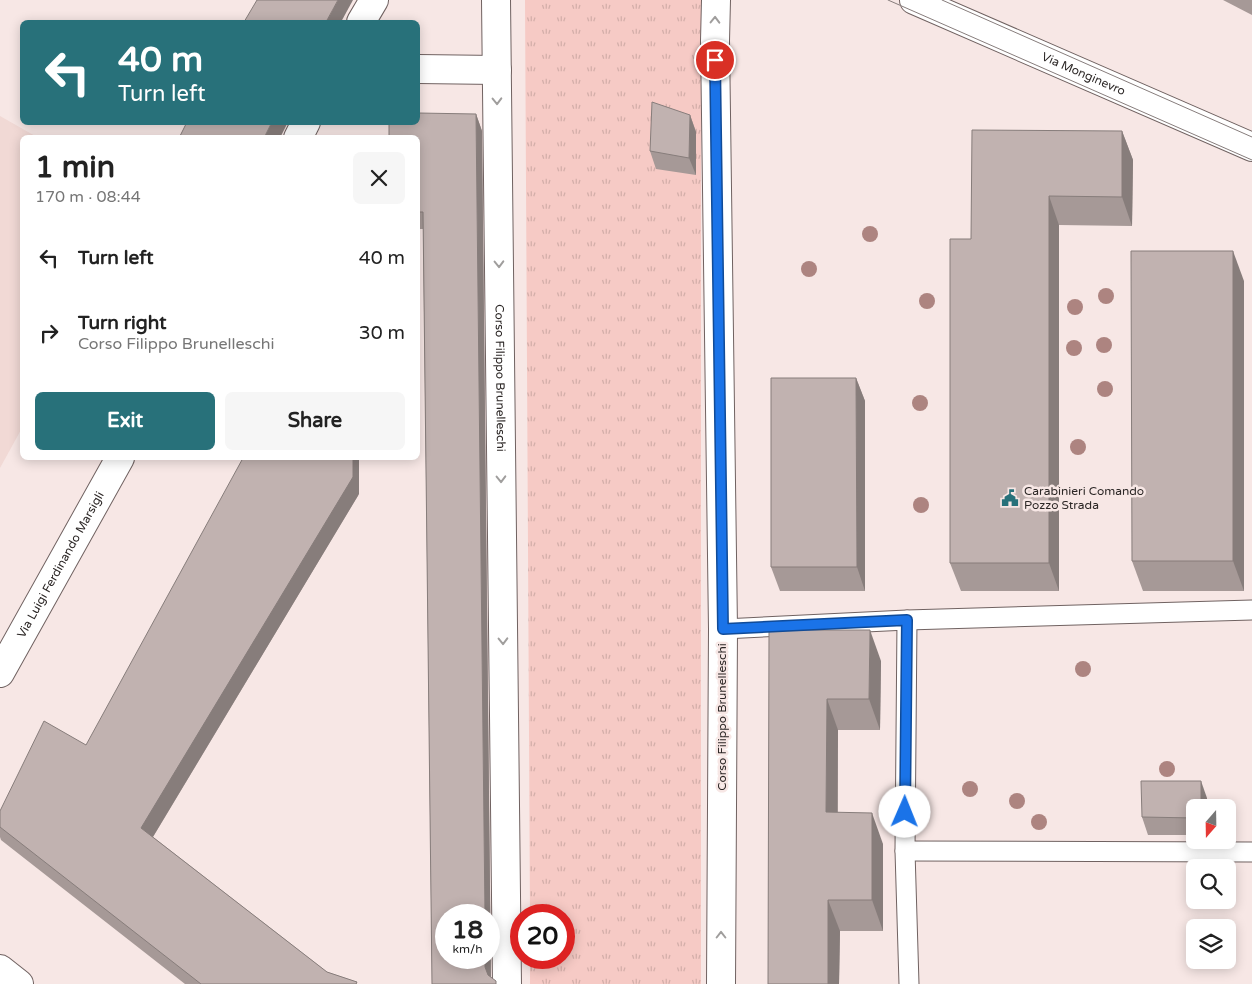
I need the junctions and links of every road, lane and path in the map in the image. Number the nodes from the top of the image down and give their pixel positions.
1 (374, 0) edge
2 (496, 0) edge
3 (716, 0) edge
4 (914, 0) edge
5 (362, 20) edge
6 (420, 69) edge
7 (497, 70) junction
8 (1252, 147) edge
9 (119, 460) edge
10 (1252, 610) edge
11 (907, 620) junction
12 (723, 629) junction
13 (0, 673) edge
14 (905, 851) junction
15 (1252, 852) edge
16 (0, 969) edge
17 (19, 984) edge
18 (507, 984) edge
19 (721, 984) edge
20 (908, 984) edge

1 - 5 street
2 - 7 street, Corso Filippo Brunelleschi
12 -> 3 street, Corso Filippo Brunelleschi
4 - 8 street, Via Monginevro
6 - 7 street
7 -> 18 street, Corso Filippo Brunelleschi
9 - 13 street, Via Luigi Ferdinando Marsigli
10 - 11 lane
11 - 12 lane
11 - 14 lane
19 -> 12 street, Corso Filippo Brunelleschi
14 - 15 lane
14 - 20 lane
16 - 17 street

